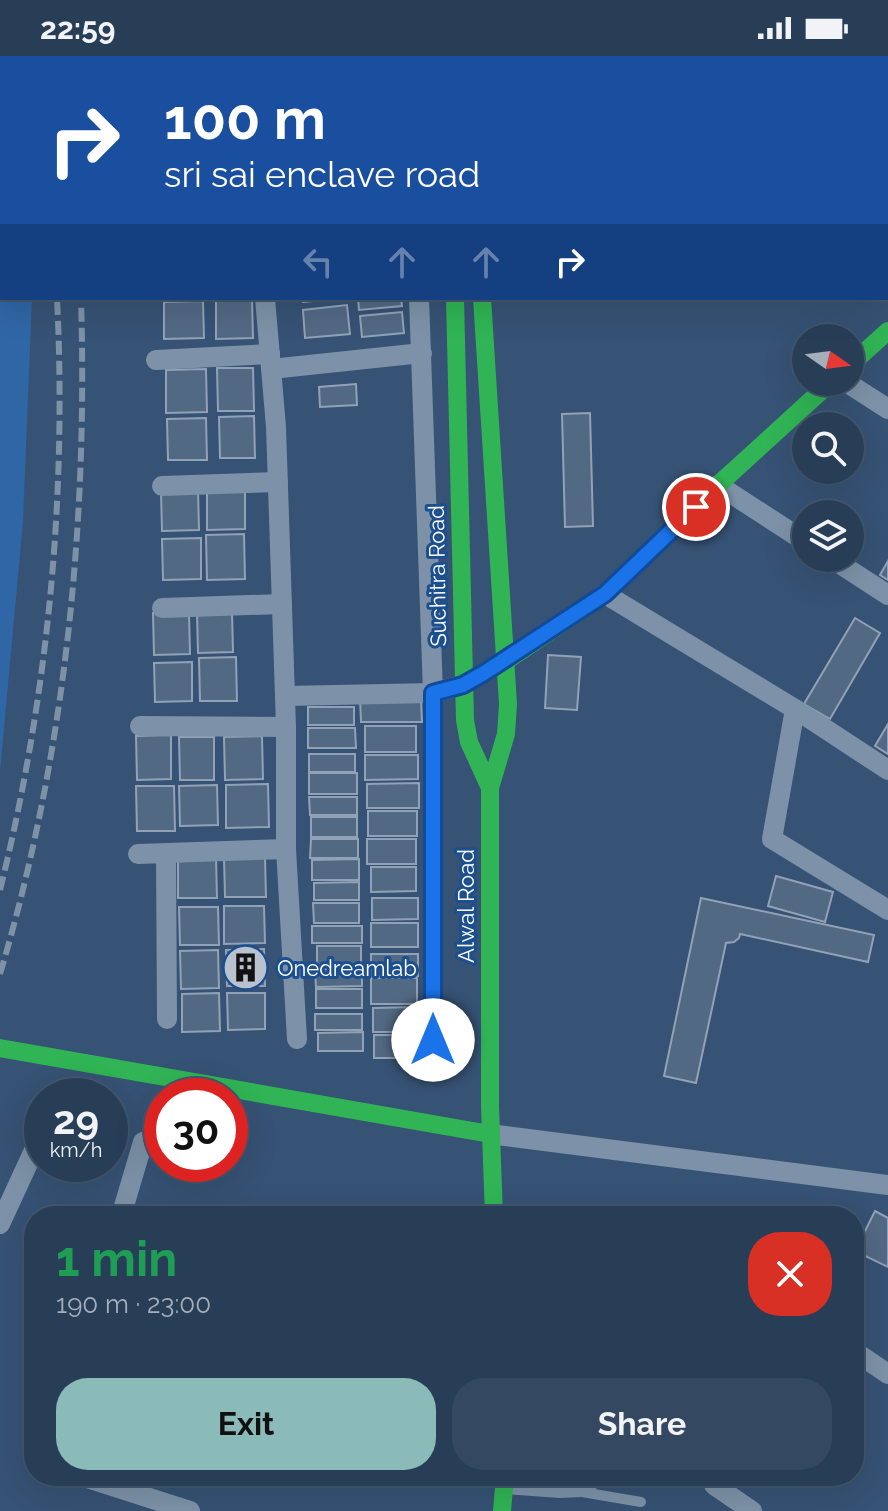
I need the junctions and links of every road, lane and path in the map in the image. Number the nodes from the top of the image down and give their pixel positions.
1 (265, 300) edge
2 (419, 300) edge
3 (455, 300) edge
4 (482, 300) edge
5 (888, 331) edge
6 (864, 352) edge
7 (422, 353) junction
8 (156, 360) dead end
9 (270, 361) junction
10 (864, 394) edge
11 (816, 396) edge
12 (888, 409) edge
13 (278, 482) junction
14 (718, 485) junction
15 (162, 486) dead end
16 (792, 533) edge
17 (853, 572) edge
18 (605, 594) junction
19 (888, 595) edge
20 (282, 604) junction
21 (162, 608) dead end
22 (506, 661) junction
23 (463, 685) junction
24 (433, 693) junction
25 (285, 696) junction
26 (795, 709) junction
27 (140, 726) dead end
28 (286, 727) junction
29 (888, 770) edge
30 (490, 788) junction
31 (286, 849) junction
32 (138, 854) dead end
33 (166, 854) junction
34 (888, 910) edge
35 (167, 1019) dead end
36 (297, 1039) dead end
37 (0, 1048) edge
38 (433, 1071) dead end
39 (490, 1134) junction
40 (143, 1142) dead end
41 (24, 1172) edge
42 (888, 1185) edge
43 (124, 1206) edge
44 (494, 1206) edge
45 (0, 1224) edge
46 (864, 1358) edge
47 (888, 1374) edge
48 (110, 1486) edge
49 (505, 1486) edge
50 (525, 1486) edge
51 (591, 1486) edge
52 (715, 1486) edge
53 (582, 1492) junction
54 (641, 1502) dead end
55 (178, 1509) edge
56 (502, 1511) edge
57 (752, 1511) edge

1 - 9 street
2 - 7 street
3 - 23 main road, Suchitra Road
4 - 22 main road
5 - 6 main road
7 - 9 street
7 - 24 street
8 - 9 street
9 - 13 street
10 - 12 street
11 - 14 main road
13 - 15 street
13 - 20 street
14 - 16 street
14 - 18 main road
17 - 19 street
18 - 22 main road
18 - 26 street
20 - 21 street
20 - 25 street
22 - 23 main road
22 - 30 main road
23 - 24 street
23 - 30 main road, Suchitra Road
24 - 25 street
24 - 38 street
25 - 28 street
26 - 29 street
26 - 34 street
27 - 28 street
28 - 31 street
30 - 39 main road, Alwal Road
31 - 33 street
31 - 36 street
32 - 33 street
33 - 35 street
37 - 39 main road
39 - 42 street
39 - 44 main road, Alwal Road
40 - 43 street
41 - 45 street
46 - 47 street
48 - 55 street
49 - 56 main road
50 - 53 lane
51 - 53 lane
52 - 57 street
53 - 54 lane

